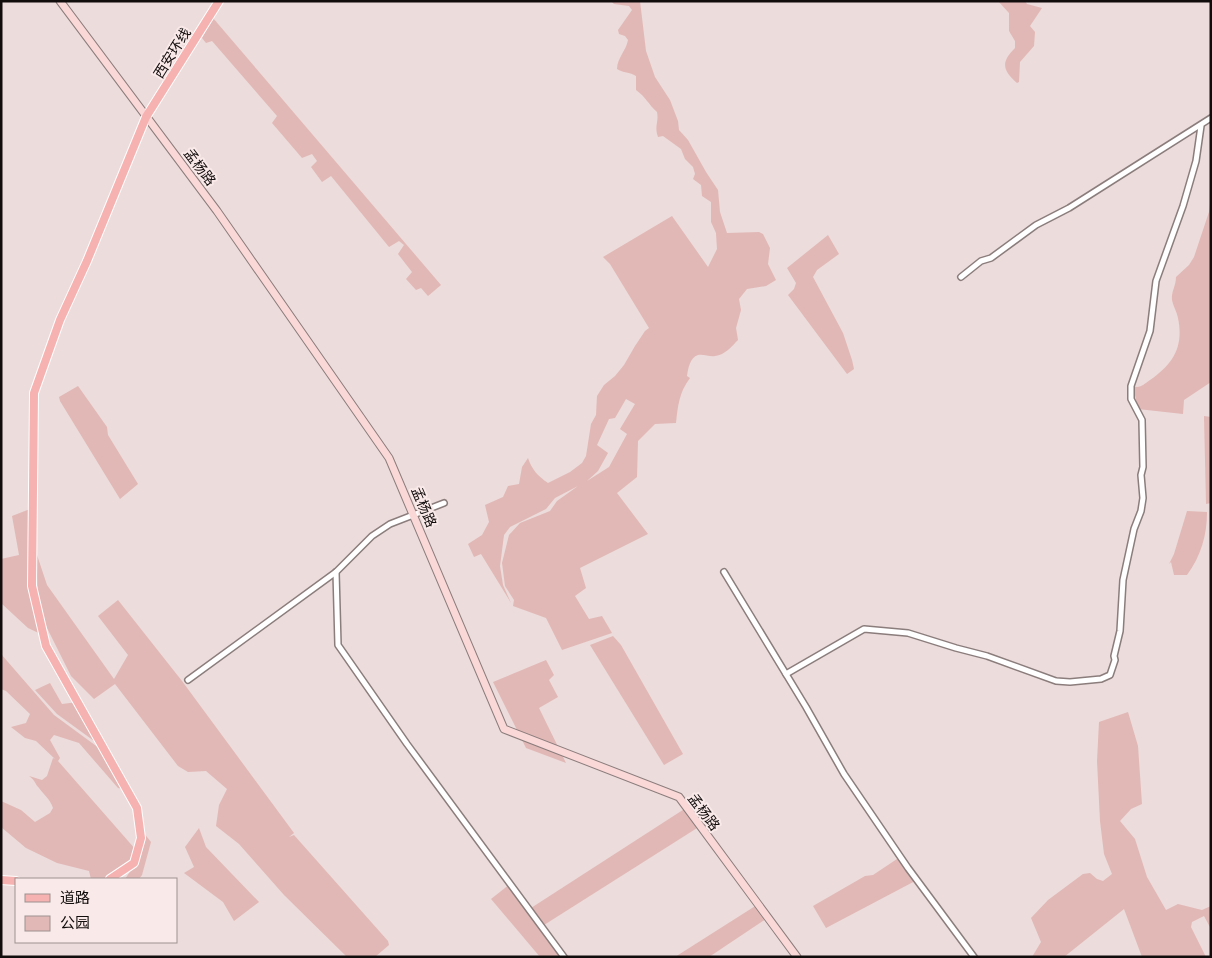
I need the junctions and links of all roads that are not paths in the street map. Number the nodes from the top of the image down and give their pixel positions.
1 (60, 1) edge
2 (219, 1) edge
3 (146, 117) junction
4 (1211, 118) edge
5 (1201, 126) junction
6 (961, 276) dead end
7 (444, 503) dead end
8 (414, 515) junction
9 (336, 572) junction
10 (724, 572) dead end
11 (786, 674) junction
12 (188, 680) dead end
13 (112, 878) edge
14 (1, 880) edge
15 (15, 881) edge
16 (564, 957) edge
17 (797, 957) edge
18 (974, 957) edge

1 - 3 main road, 孟杨路
2 - 3 main road, 西安环线
3 - 8 main road, 孟杨路
3 - 13 main road, 西安环线
4 - 5 street
5 - 6 street
5 - 11 street
7 - 8 street
8 - 9 street
8 - 17 main road, 孟杨路
9 - 12 street
9 - 16 street
10 - 11 street
11 - 18 street
14 - 15 main road

